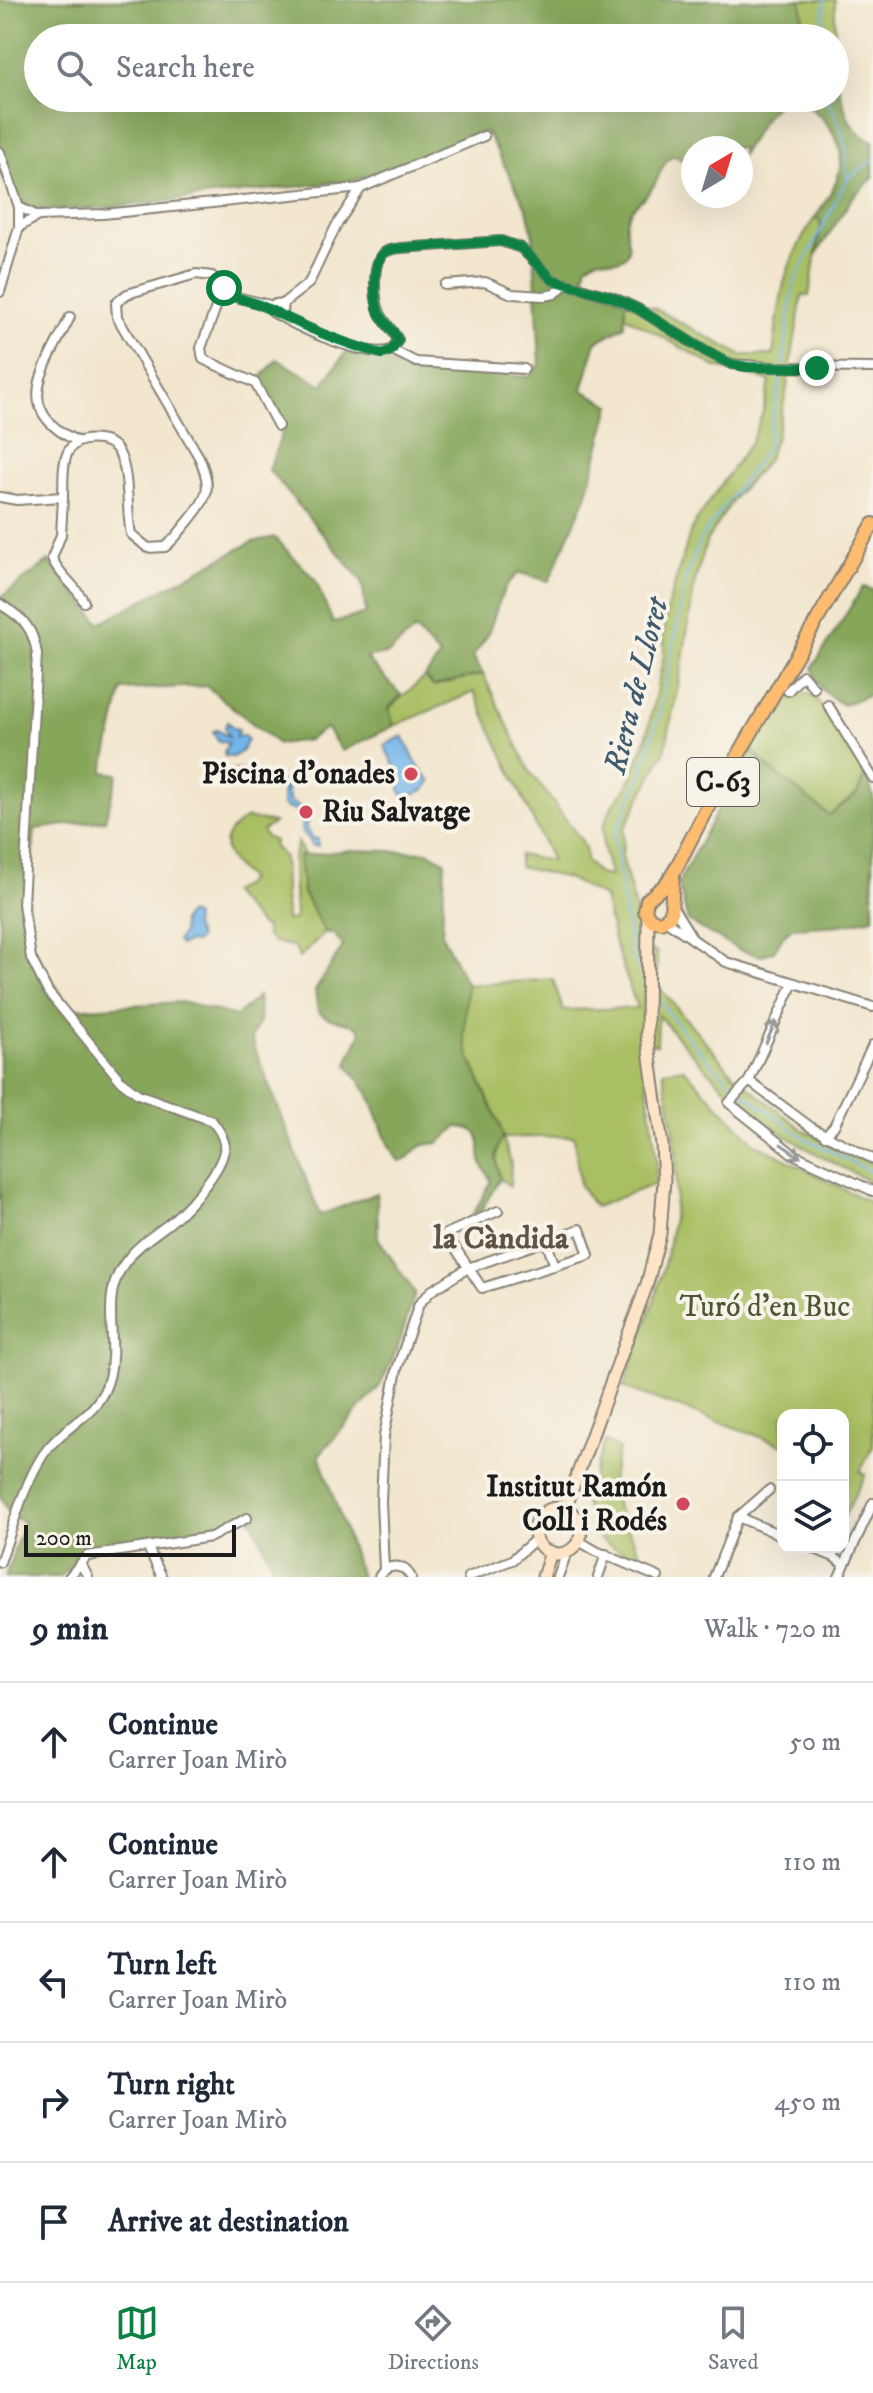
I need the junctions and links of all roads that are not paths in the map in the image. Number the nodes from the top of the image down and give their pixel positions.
1 (484, 136) dead end
2 (0, 152) edge
3 (361, 188) junction
4 (19, 207) junction
5 (38, 216) junction
6 (19, 227) junction
7 (445, 285) dead end
8 (564, 285) junction
9 (0, 292) edge
10 (229, 294) junction
11 (281, 310) junction
12 (70, 317) dead end
13 (392, 350) junction
14 (873, 368) edge
15 (524, 369) dead end
16 (278, 426) dead end
17 (77, 441) junction
18 (0, 497) edge
19 (63, 497) junction
20 (873, 524) edge
21 (84, 602) dead end
22 (0, 604) edge
23 (782, 691) junction
24 (828, 705) dead end
25 (873, 778) edge
26 (673, 874) junction
27 (656, 893) junction
28 (672, 903) junction
29 (648, 916) junction
30 (663, 921) junction
31 (691, 936) junction
32 (649, 951) junction
33 (793, 983) junction
34 (873, 1007) edge
35 (873, 1045) edge
36 (747, 1082) junction
37 (825, 1136) junction
38 (873, 1159) edge
39 (873, 1191) edge
40 (498, 1211) dead end
41 (546, 1241) junction
42 (555, 1266) junction
43 (468, 1268) junction
44 (769, 1490) dead end
45 (873, 1503) edge
46 (565, 1509) junction
47 (738, 1517) junction
48 (247, 1518) dead end
49 (868, 1524) edge
50 (777, 1533) edge
51 (537, 1538) junction
52 (579, 1541) junction
53 (148, 1548) junction
54 (551, 1552) junction
55 (567, 1552) junction
56 (824, 1553) edge
57 (606, 1554) junction
58 (0, 1562) edge
59 (81, 1564) junction
60 (844, 1565) junction
61 (381, 1573) edge
62 (69, 1577) edge
63 (88, 1577) edge
64 (162, 1577) edge
65 (411, 1577) edge
66 (468, 1577) edge
67 (543, 1577) edge
68 (558, 1577) edge
69 (598, 1577) edge
70 (658, 1577) edge
71 (714, 1577) edge
72 (839, 1577) edge

1 - 3 street
2 - 4 street
3 - 5 street
3 - 11 street
4 - 5 street
4 - 6 street
5 - 6 street
6 - 9 street
7 - 8 street
8 - 13 street
8 - 14 street
10 - 11 street
10 - 16 street
10 - 17 street
11 - 13 street
12 - 17 street
13 - 15 street
17 - 19 street
18 - 19 street
19 - 21 street
20 - 23 main road, C-63
22 - 58 street
23 - 23 street
23 - 26 main road, C-63
24 - 25 street
26 - 27 main road, C-63
26 - 28 main road, C-63
27 - 28 main road
27 - 29 main road
28 - 30 main road
28 - 31 street
29 - 30 main road
29 - 32 main road
30 - 31 street
30 - 32 main road
31 - 33 street
32 - 46 main road
33 - 34 street
36 -> 33 street
35 - 37 street
36 - 37 street
36 -> 39 street
37 - 38 street
40 - 43 street
41 - 42 street
41 - 42 street
41 - 43 street
42 - 43 street
43 - 61 street
44 - 47 street
45 - 49 street
46 - 51 main road
46 - 52 main road
47 - 50 street
47 - 71 street
48 - 53 street
49 - 60 street
51 - 54 main road
51 - 66 street
52 - 55 main road
52 - 57 street
53 - 59 street
53 - 64 street
54 - 55 main road
54 - 67 main road
55 - 68 street
56 - 60 street
57 - 69 street
57 - 70 street
59 - 62 street
59 - 63 street
60 - 72 street
61 - 65 street

